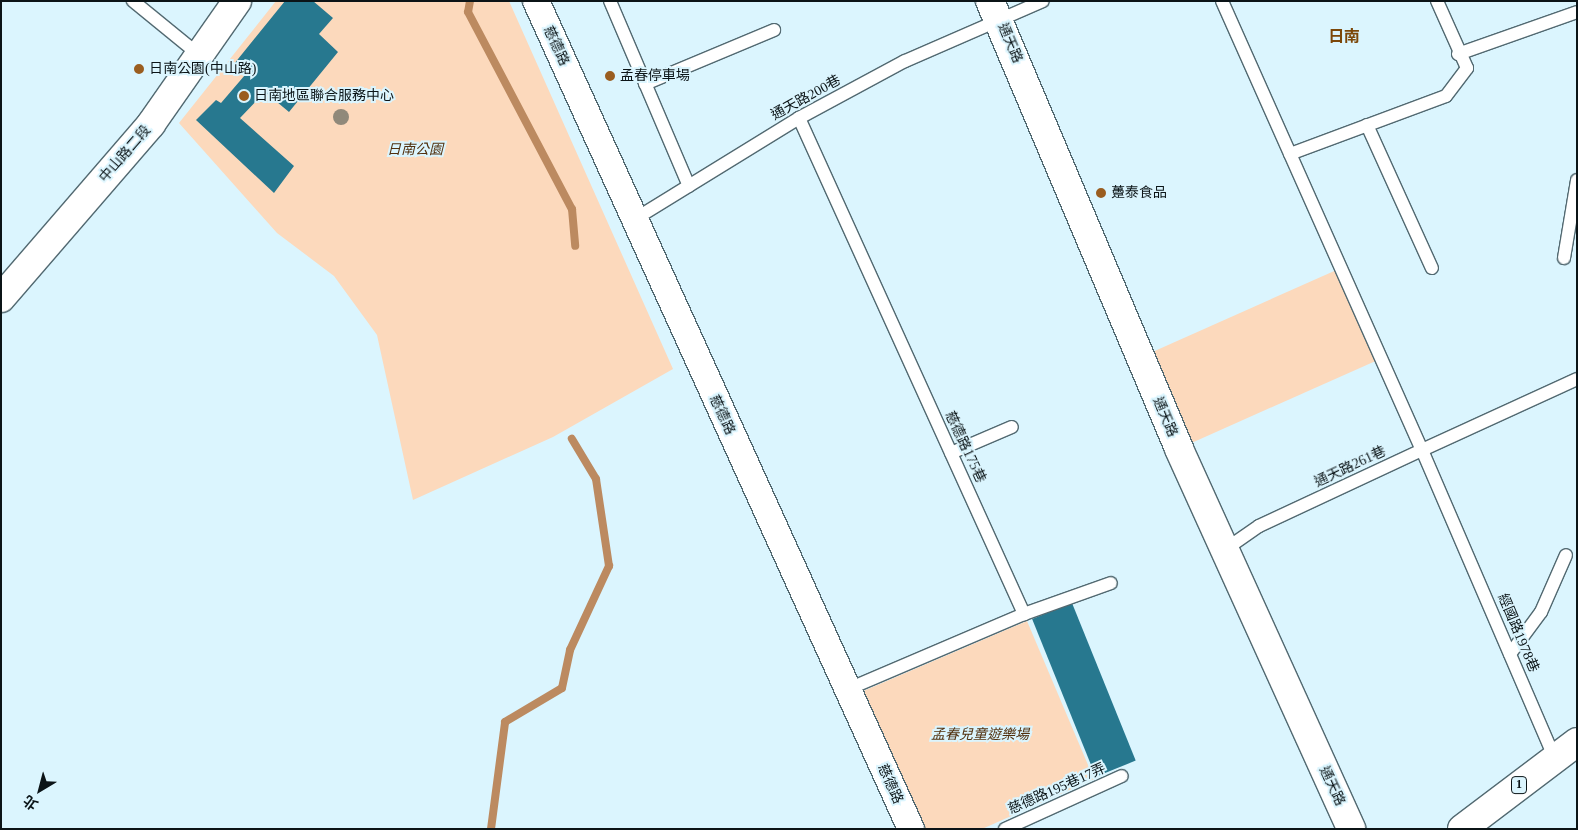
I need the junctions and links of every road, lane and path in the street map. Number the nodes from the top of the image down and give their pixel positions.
1 (133, 1) edge
2 (237, 1) edge
3 (536, 1) edge
4 (610, 1) edge
5 (1043, 1) edge
6 (1222, 1) edge
7 (1436, 1) edge
8 (995, 11) edge
9 (1577, 12) edge
10 (774, 30) dead end
11 (198, 54) junction
12 (1458, 54) junction
13 (645, 84) junction
14 (799, 118) junction
15 (1367, 125) junction
16 (1290, 154) junction
17 (1577, 180) edge
18 (688, 186) junction
19 (635, 219) junction
20 (1564, 258) dead end
21 (1432, 268) dead end
22 (1, 298) edge
23 (1577, 379) edge
24 (1012, 427) dead end
25 (1422, 450) junction
26 (951, 453) junction
27 (1224, 551) junction
28 (1566, 555) dead end
29 (1111, 582) dead end
30 (1024, 614) junction
31 (1510, 654) junction
32 (848, 689) junction
33 (1577, 742) edge
34 (1554, 758) junction
35 (1122, 776) dead end
36 (910, 829) edge
37 (1005, 829) edge
38 (1351, 829) edge
39 (1462, 829) edge

1 - 11 lane
2 - 11 main road, 中山路二段
3 - 19 street, 慈德路
4 - 13 lane
5 - 8 lane, 通天路200巷
6 - 16 lane
7 - 12 lane
8 - 14 lane, 通天路200巷
8 - 27 main road, 通天路
9 - 12 lane
10 - 13 lane
11 - 22 main road, 中山路二段
12 - 15 lane
13 - 18 lane
14 - 18 lane, 通天路200巷
14 - 26 lane, 慈德路175巷
15 - 16 lane
15 - 21 lane
16 - 25 lane
17 - 20 lane
18 - 19 lane, 通天路200巷
19 - 32 street, 慈德路
23 - 25 lane, 通天路261巷
24 - 26 lane
25 - 27 lane, 通天路261巷
25 - 31 lane, 經國路1978巷
26 - 30 lane, 慈德路175巷
27 - 38 main road, 通天路
28 - 31 lane
29 - 30 lane
30 - 32 lane
31 - 34 lane, 經國路1978巷
32 - 36 street, 慈德路
33 - 34 main road, 1
34 - 39 main road, 1
35 - 37 lane, 慈德路195巷17弄

